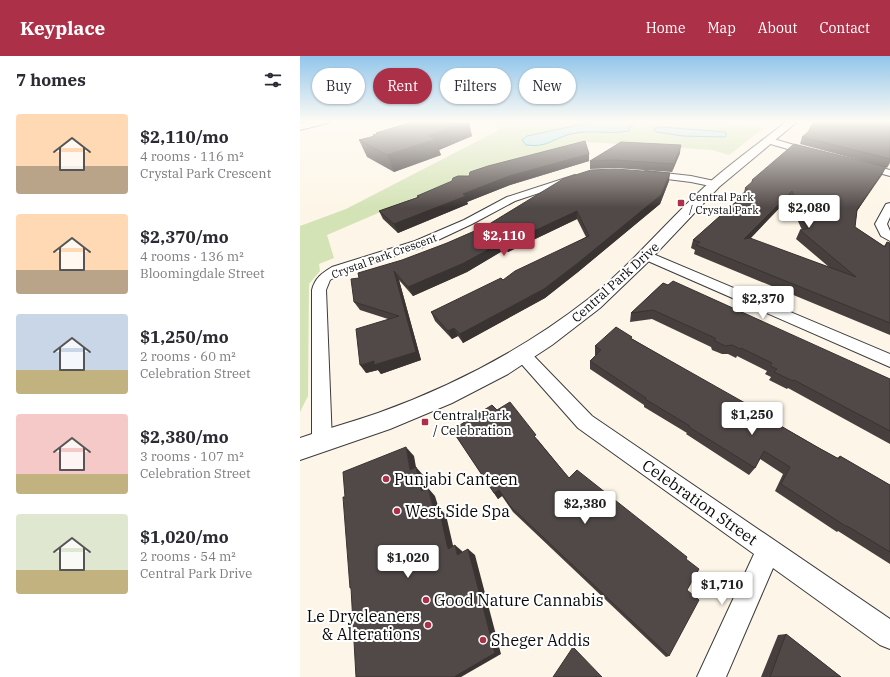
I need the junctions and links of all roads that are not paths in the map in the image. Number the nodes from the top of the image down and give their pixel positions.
1 (760, 150) edge
2 (801, 150) edge
3 (820, 155) edge
4 (850, 163) edge
5 (590, 173) edge
6 (631, 173) edge
7 (890, 173) edge
8 (715, 184) junction
9 (890, 206) edge
10 (890, 237) edge
11 (646, 255) junction
12 (523, 355) junction
13 (890, 361) edge
14 (322, 442) junction
15 (300, 449) edge
16 (769, 550) junction
17 (890, 635) edge
18 (711, 677) edge

1 - 8 street, Central Park Drive
2 - 3 street
4 - 7 street
5 - 14 street, Crystal Park Crescent
6 - 8 street
8 - 11 street, Central Park Drive
9 - 10 street
11 - 12 street, Central Park Drive
11 - 13 street
12 - 14 street, Central Park Drive
12 - 16 street, Celebration Street
14 - 15 street, Central Park Drive
16 - 17 street, Celebration Street
16 - 18 street

